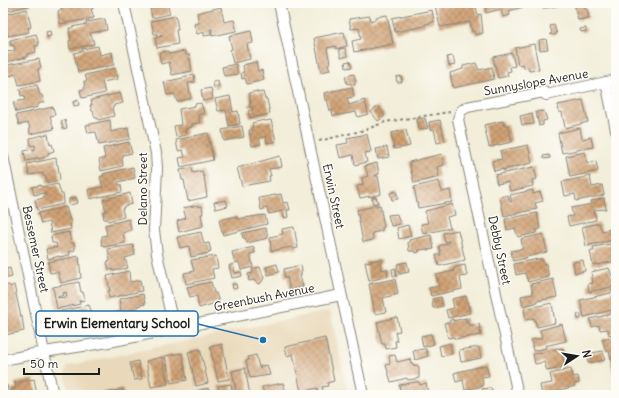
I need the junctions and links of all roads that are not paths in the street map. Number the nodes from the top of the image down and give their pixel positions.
1 (124, 3) edge
2 (279, 3) edge
3 (611, 81) edge
4 (461, 111) joint
5 (616, 130) edge
6 (3, 156) edge
7 (13, 203) junction
8 (3, 205) edge
9 (341, 295) junction
10 (174, 328) junction
11 (44, 352) junction
12 (3, 360) edge
13 (54, 395) edge
14 (363, 395) edge
15 (518, 395) edge

1 - 10 street, Delano Street
2 - 9 street, Erwin Street
3 - 4 street, Sunnyslope Avenue
3 - 5 street
4 - 15 street, Debby Street
6 - 7 street, Bessemer Street
7 - 8 street
7 - 11 street, Bessemer Street
9 - 10 street, Greenbush Avenue
9 - 14 street, Erwin Street
10 - 11 street, Greenbush Avenue
11 - 12 street, Greenbush Avenue
11 - 13 street, Bessemer Street

